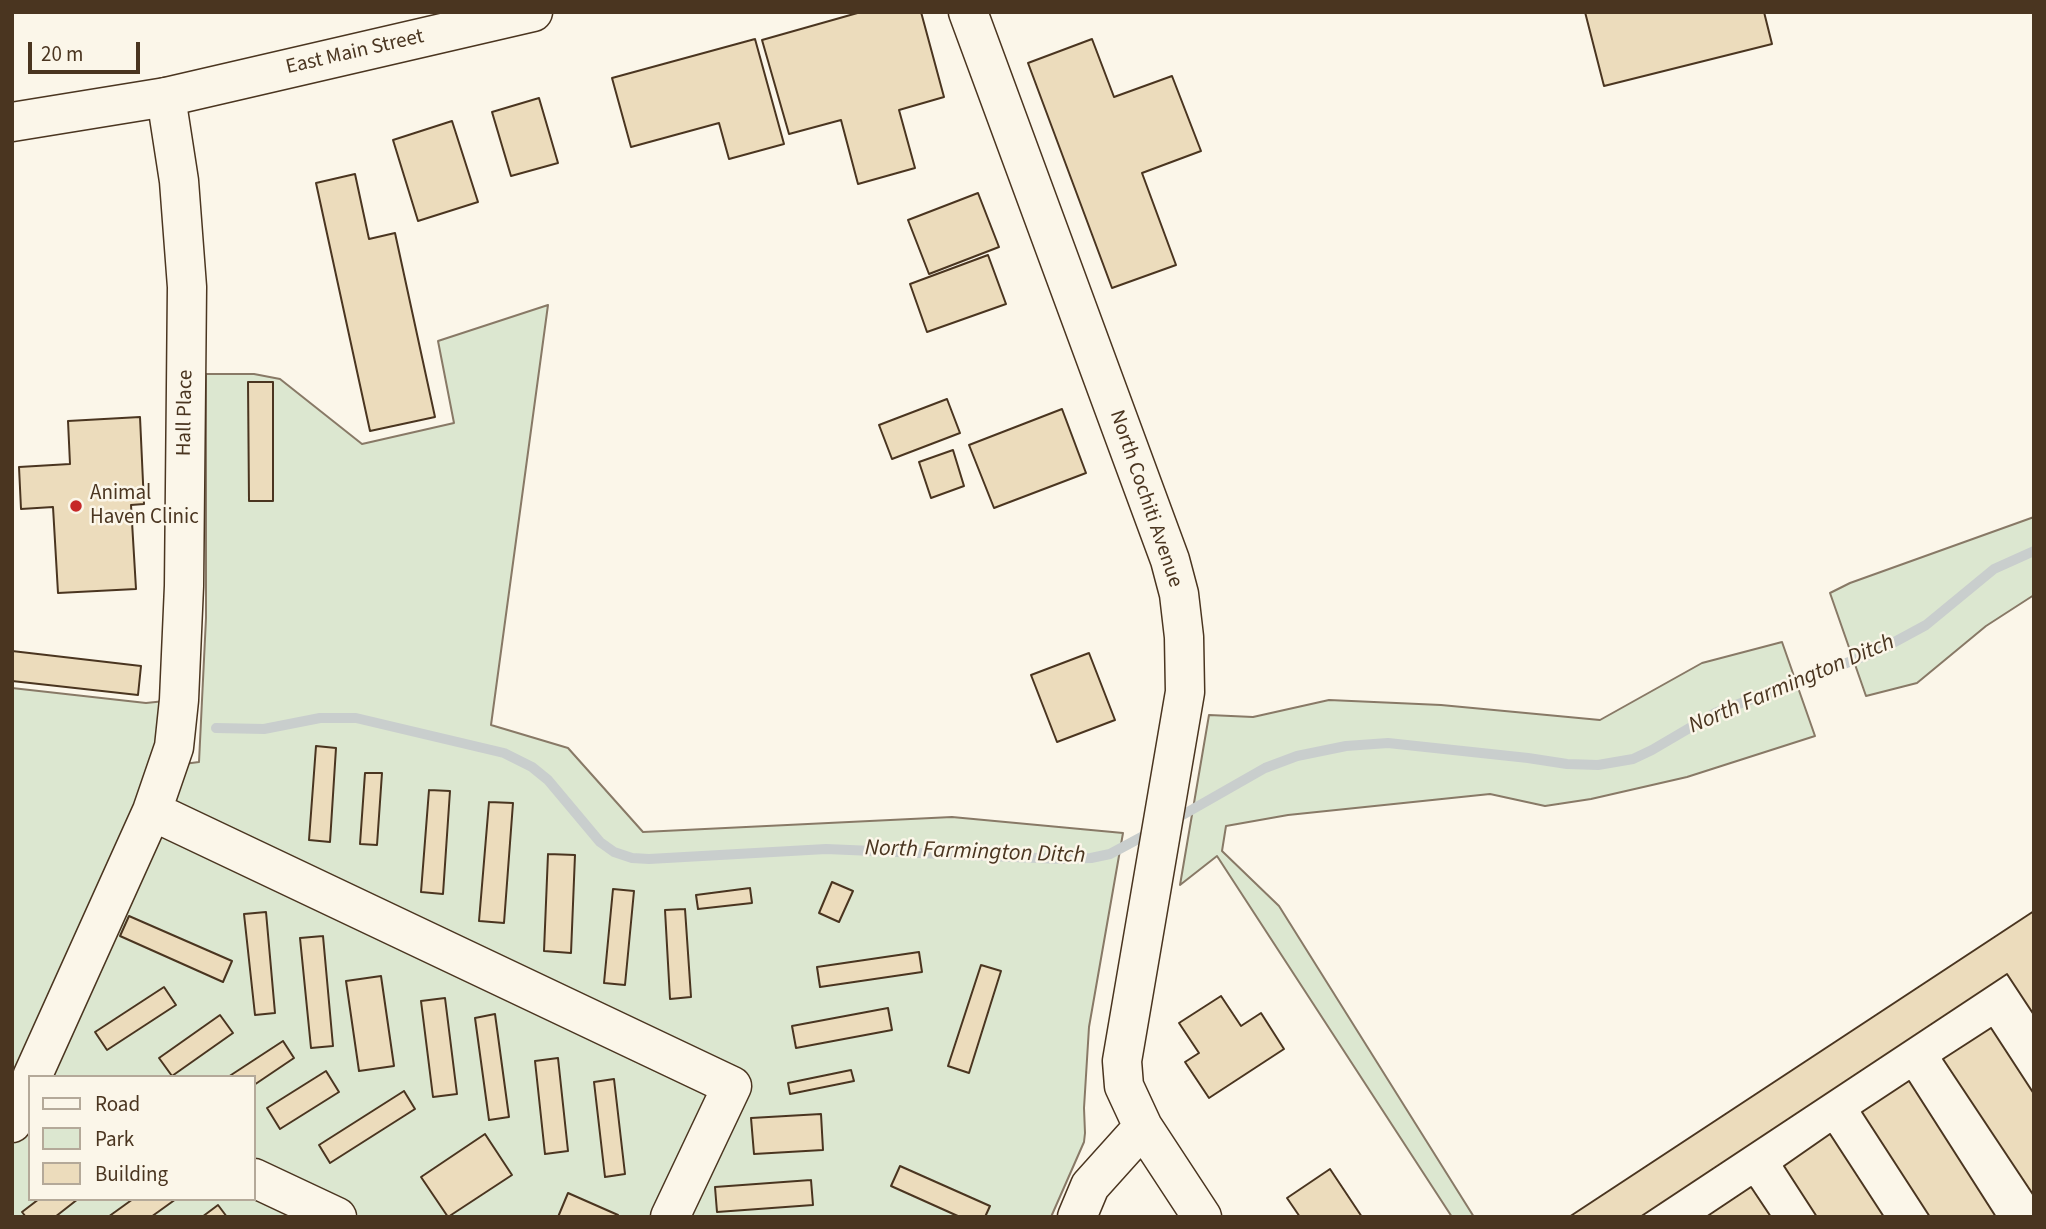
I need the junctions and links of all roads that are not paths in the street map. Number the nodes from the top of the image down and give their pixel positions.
1 (533, 12) edge
2 (968, 12) edge
3 (166, 97) junction
4 (12, 122) edge
5 (152, 811) junction
6 (35, 1075) edge
7 (28, 1090) edge
8 (12, 1123) edge
9 (1143, 1127) junction
10 (256, 1179) edge
11 (337, 1217) edge
12 (670, 1217) edge
13 (1077, 1217) edge
14 (1202, 1217) edge

1 - 3 street, East Main Street
2 - 9 street, North Cochiti Avenue
3 - 4 street, East Main Street
3 - 5 street, Hall Place
5 - 6 street, Hall Place
5 - 12 street
7 - 8 street, Hall Place
9 - 13 street
9 - 14 street, North Cochiti Avenue
10 - 11 street

